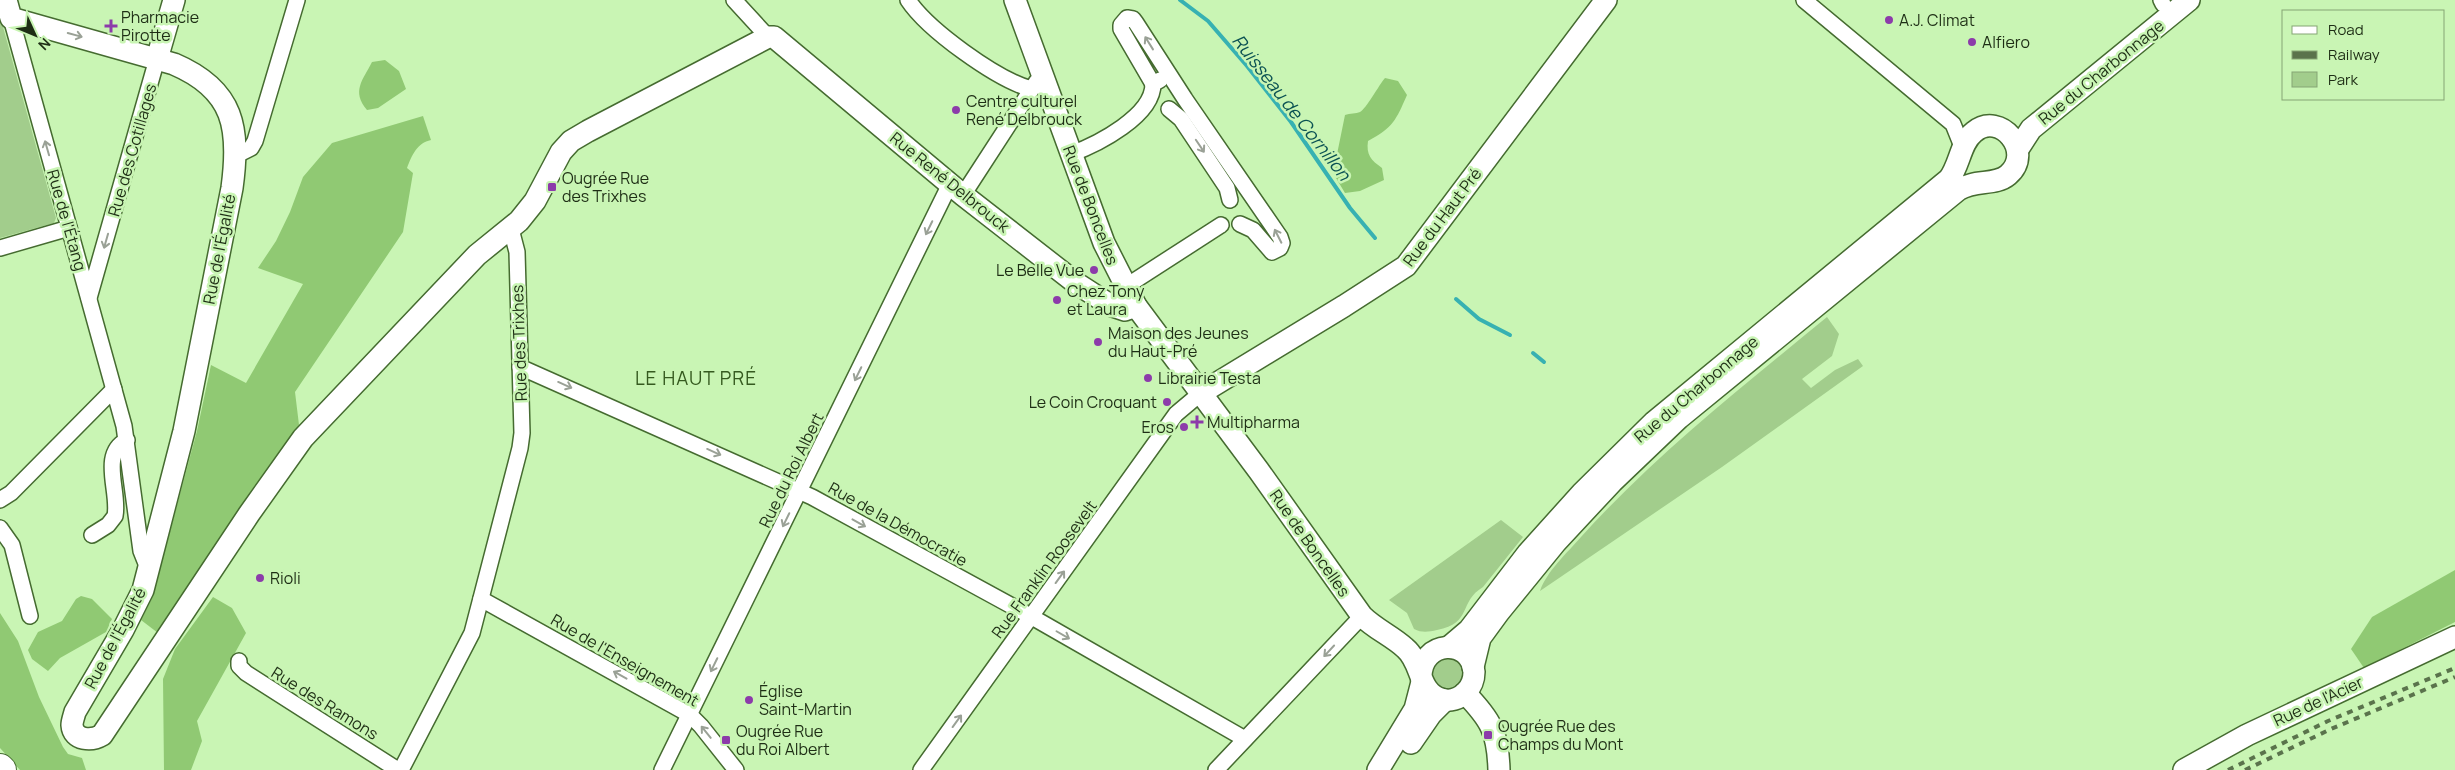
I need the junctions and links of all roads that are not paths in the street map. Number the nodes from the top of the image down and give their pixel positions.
1 (174, 0) edge
2 (298, 0) edge
3 (734, 0) edge
4 (908, 0) edge
5 (1015, 0) edge
6 (1606, 0) edge
7 (1804, 0) edge
8 (2190, 0) edge
9 (2164, 1) edge
10 (8, 9) edge
11 (771, 37) junction
12 (157, 59) junction
13 (1170, 73) junction
14 (1037, 82) junction
15 (1153, 84) junction
16 (1184, 99) junction
17 (1169, 109) junction
18 (1143, 111) junction
19 (1953, 124) junction
20 (1999, 128) junction
21 (1978, 129) junction
22 (2018, 149) junction
23 (1963, 151) junction
24 (1072, 154) junction
25 (237, 155) junction
26 (1986, 182) junction
27 (957, 189) junction
28 (1246, 189) junction
29 (1230, 200) junction
30 (1263, 211) junction
31 (1240, 224) junction
32 (1220, 225) junction
33 (69, 228) junction
34 (511, 229) junction
35 (0, 248) edge
36 (1125, 287) junction
37 (89, 299) junction
38 (1136, 306) junction
39 (520, 367) junction
40 (114, 389) junction
41 (1200, 393) junction
42 (127, 440) junction
43 (800, 491) junction
44 (0, 500) edge
45 (0, 528) edge
46 (92, 535) dead end
47 (150, 562) junction
48 (481, 599) junction
49 (30, 616) dead end
50 (1362, 616) junction
51 (1032, 617) junction
52 (2455, 637) edge
53 (1406, 648) junction
54 (1442, 648) junction
55 (240, 662) dead end
56 (1473, 667) junction
57 (1422, 679) junction
58 (1465, 693) junction
59 (1445, 700) junction
60 (690, 715) junction
61 (1245, 739) junction
62 (400, 770) edge
63 (662, 770) edge
64 (736, 770) edge
65 (921, 770) edge
66 (1216, 770) edge
67 (1378, 770) edge
68 (1394, 770) edge
69 (1499, 770) edge
70 (2184, 770) edge

1 - 12 main road, Rue des Cotillages
2 - 25 street
3 - 11 street, Rue René Delbrouck
4 - 14 street
5 - 14 main road, Rue de Boncelles
6 - 41 main road, Rue du Haut Pré
7 - 19 street
8 - 22 main road, Rue du Charbonnage
9 - 20 main road, Rue du Charbonnage
10 -> 12 main road, Rue de l'Égalité
33 -> 10 street, Rue de l'Étang
11 - 27 main road, Rue René Delbrouck
11 - 34 main road
12 - 25 main road, Rue de l'Égalité
12 -> 37 street, Rue des Cotillages
13 - 15 street
13 -> 15 street
13 - 16 street
14 - 24 main road, Rue de Boncelles
14 - 27 street, Rue du Roi Albert
15 - 18 street
16 - 17 street
16 - 28 street
17 - 18 street
17 -> 29 street
18 - 24 street
19 - 21 street
19 - 23 street
20 - 21 main road, Rue du Charbonnage
20 - 22 main road
21 - 23 main road, Rue du Charbonnage
22 - 26 main road, Rue du Charbonnage
23 - 26 main road
23 - 54 main road, Rue du Charbonnage
24 - 36 main road, Rue de Boncelles
25 - 47 main road, Rue de l'Égalité
26 - 56 main road, Rue du Charbonnage
27 - 38 main road, Rue René Delbrouck
27 -> 43 street, Rue du Roi Albert
28 - 29 street
28 - 30 street
29 - 32 street
30 - 31 street
31 -> 30 street
31 - 32 street
32 - 36 street
33 - 35 street
33 - 37 street, Rue de l'Étang
34 - 39 street, Rue des Trixhes
34 - 47 main road, Rue de l'Égalité
36 - 38 main road, Rue de Boncelles
37 - 40 street, Rue de l'Étang
38 - 41 main road, Rue de Boncelles
39 -> 43 street, Rue de la Démocratie
39 - 48 street, Rue des Trixhes
40 - 42 street, Rue de l'Étang
40 - 44 street
41 - 50 main road, Rue de Boncelles
51 -> 41 street, Rue Franklin Roosevelt
42 - 46 street
42 - 47 street, Rue de l'Étang
43 -> 51 street, Rue de la Démocratie
43 -> 60 street, Rue du Roi Albert
45 - 49 street
60 -> 48 street, Rue de l'Enseignement
48 - 62 street, Rue des Trixhes
50 - 53 main road, Rue de Boncelles
50 -> 61 street
51 -> 61 street, Rue de la Démocratie
65 -> 51 street, Rue Franklin Roosevelt
52 - 70 main road, Rue de l'Acier
53 - 54 main road, Rue de Boncelles
53 - 57 main road
54 - 56 main road, Rue de Boncelles
54 - 57 main road
55 - 62 street, Rue des Ramons
56 - 58 main road
57 - 59 main road
57 - 67 main road
58 - 59 main road
58 - 69 main road
59 - 68 main road
60 - 63 street, Rue du Roi Albert
64 -> 60 street, Rue de l'Enseignement
61 - 66 street

